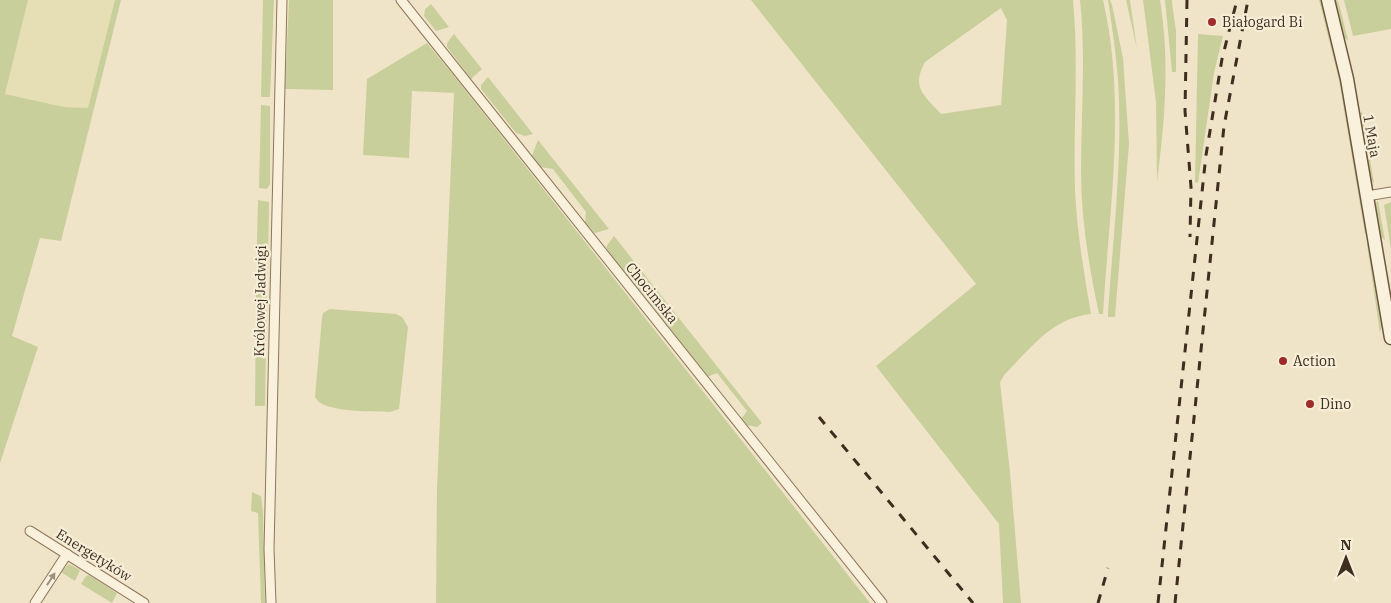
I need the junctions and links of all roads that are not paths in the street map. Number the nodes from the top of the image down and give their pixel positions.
1 (282, 0) edge
2 (401, 0) edge
3 (1328, 0) edge
4 (1391, 192) edge
5 (1367, 196) junction
6 (1391, 338) edge
7 (30, 531) dead end
8 (67, 554) junction
9 (35, 603) edge
10 (144, 603) edge
11 (271, 603) edge
12 (882, 603) edge

1 - 11 street, Królowej Jadwigi
2 - 12 street, Chocimska
3 - 5 street, 1 Maja
4 - 5 street
5 - 6 street, 1 Maja
7 - 8 street, Energetyków
9 -> 8 street
8 - 10 street, Energetyków

